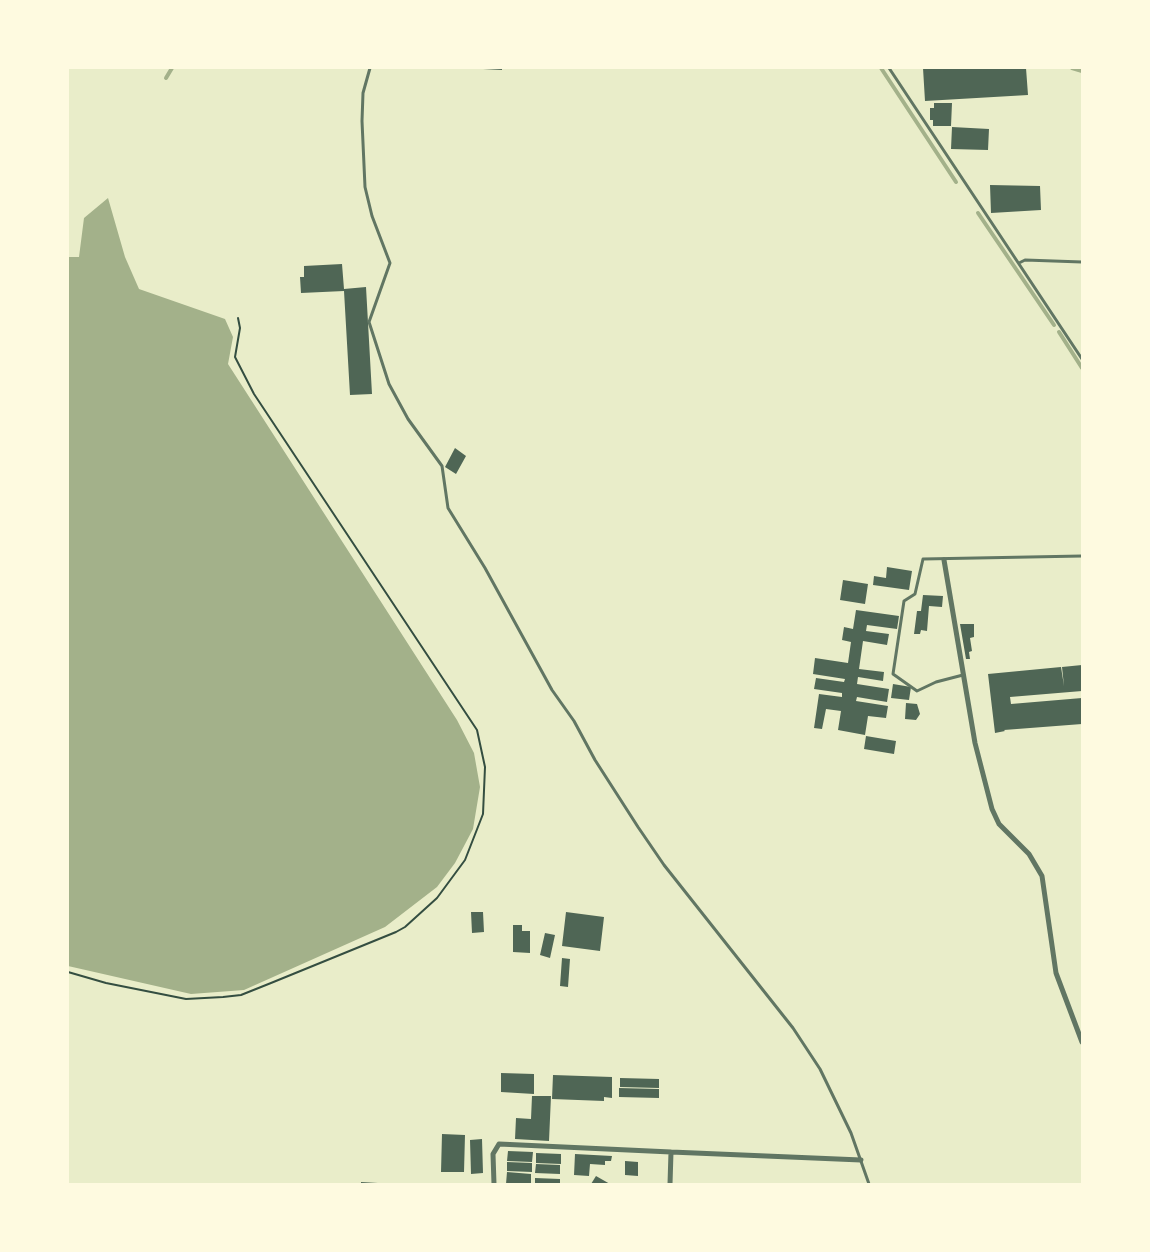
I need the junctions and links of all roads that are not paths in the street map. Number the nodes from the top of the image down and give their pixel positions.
1 (370, 68) edge
2 (889, 68) edge
3 (1082, 262) edge
4 (1018, 263) junction
5 (1082, 359) edge
6 (1082, 556) edge
7 (944, 560) junction
8 (963, 675) junction
9 (1082, 1042) edge
10 (672, 1152) junction
11 (861, 1160) junction
12 (494, 1184) edge
13 (670, 1184) edge
14 (868, 1184) edge

1 - 11 lane
2 - 4 lane
3 - 4 lane
4 - 5 lane
6 - 7 lane
7 - 8 street
7 - 8 lane
8 - 9 street
10 - 11 street
10 - 12 street
10 - 13 street
11 - 14 lane

